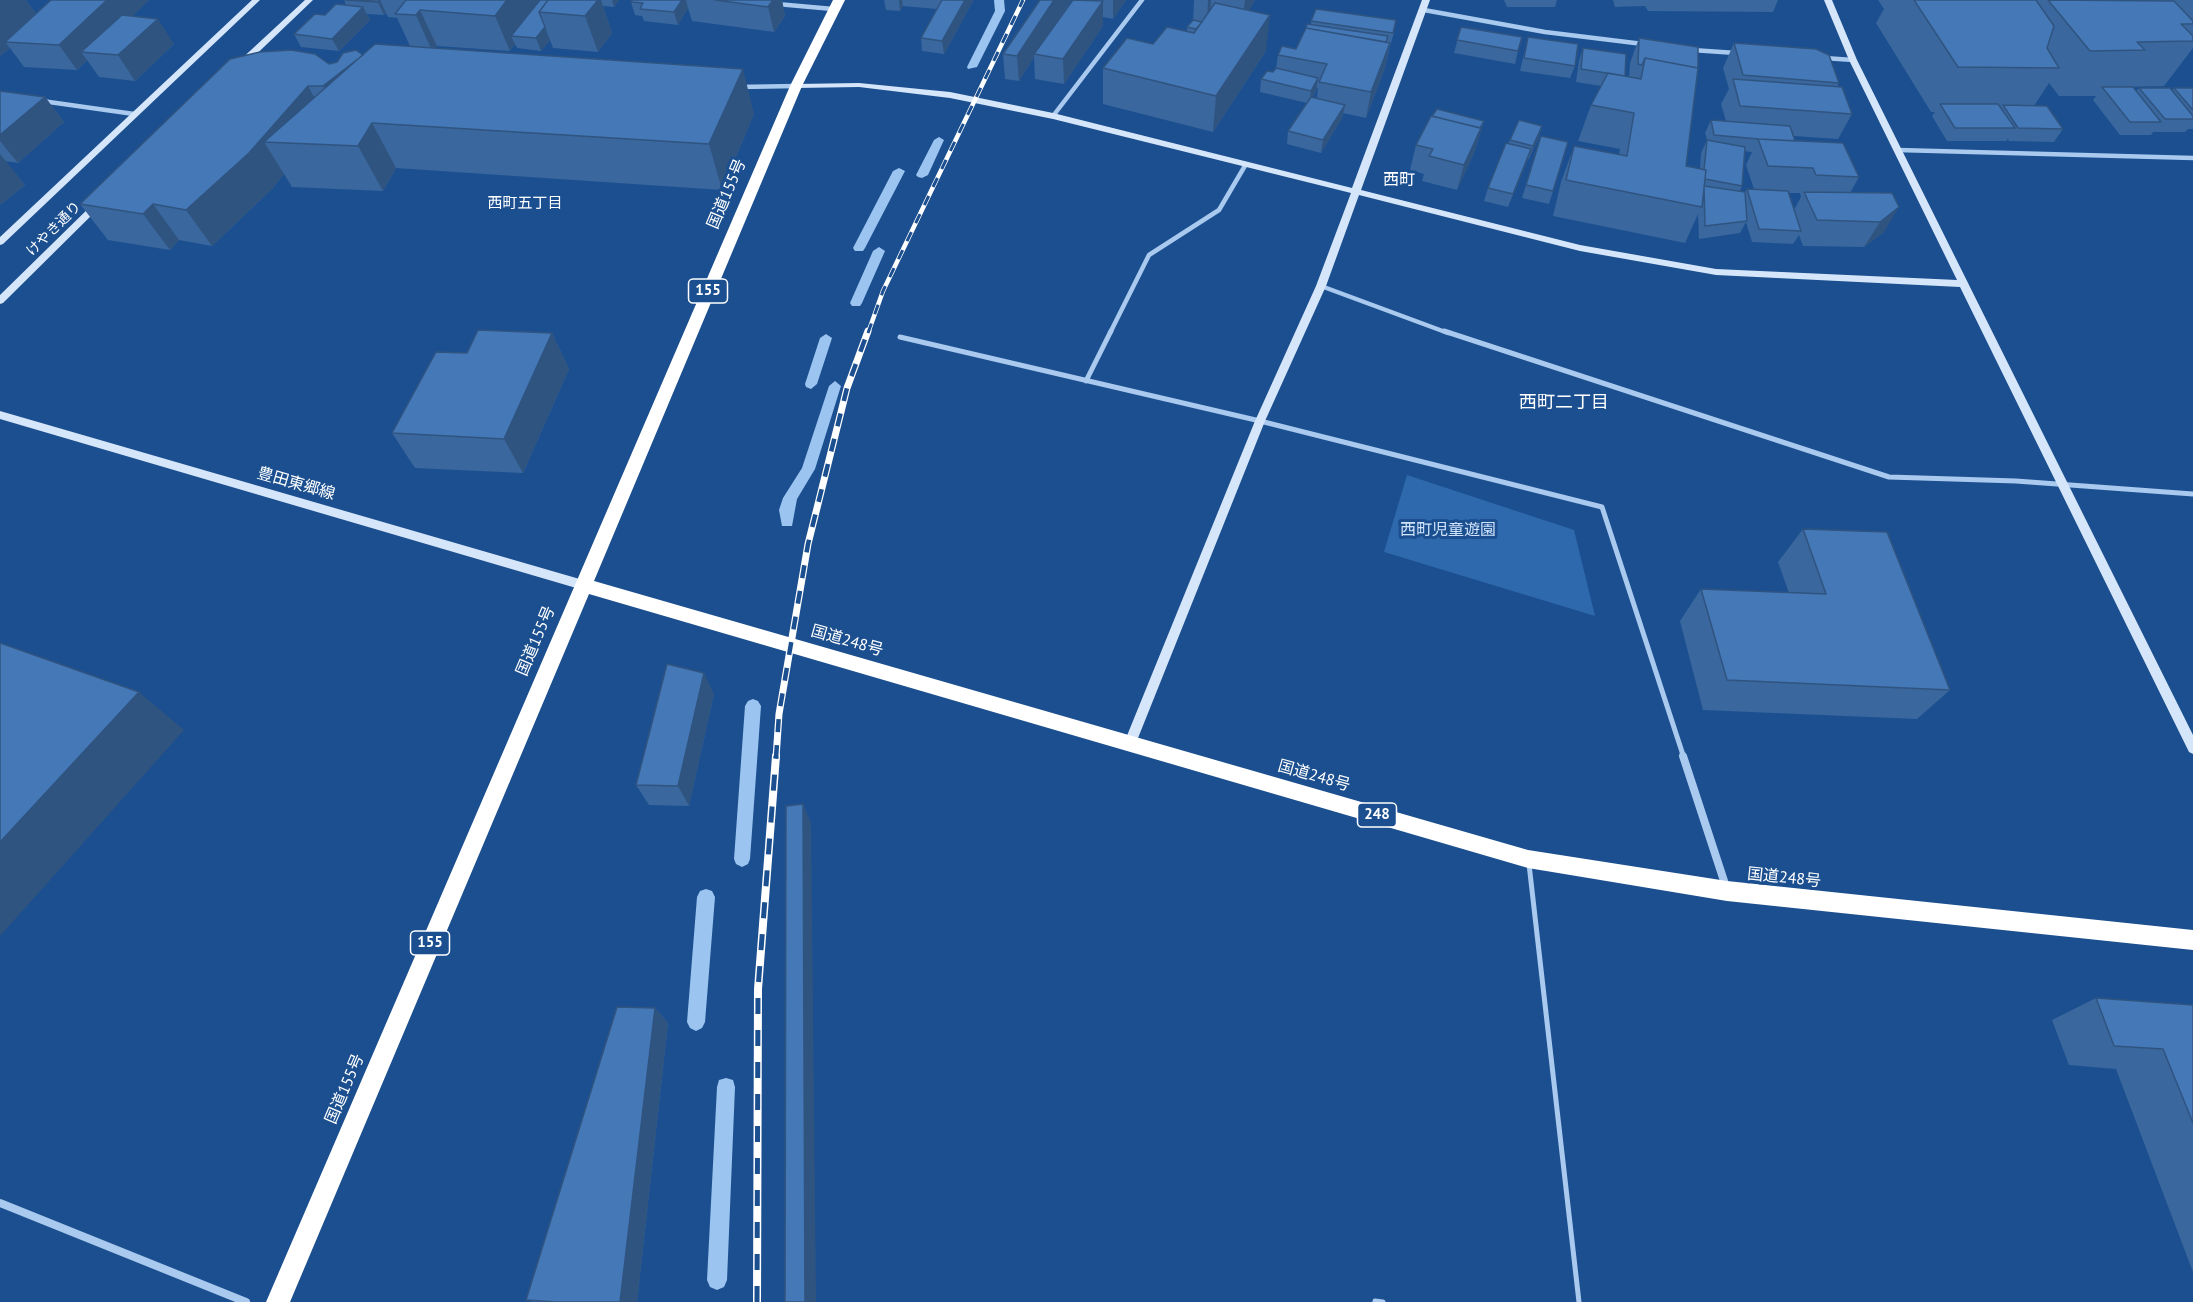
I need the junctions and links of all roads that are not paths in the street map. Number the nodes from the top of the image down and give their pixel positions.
1 (256, 0) edge
2 (309, 0) edge
3 (1143, 0) edge
4 (1828, 0) edge
5 (772, 3) edge
6 (836, 5) edge
7 (1425, 5) edge
8 (1651, 45) edge
9 (1686, 50) edge
10 (1745, 53) edge
11 (1814, 58) edge
12 (1853, 60) junction
13 (232, 71) edge
14 (796, 86) junction
15 (736, 87) edge
16 (33, 100) edge
17 (134, 114) junction
18 (1053, 117) junction
19 (1898, 150) junction
20 (2193, 158) edge
21 (1246, 164) junction
22 (1357, 191) junction
23 (108, 195) edge
24 (0, 242) edge
25 (1965, 284) junction
26 (1321, 286) junction
27 (0, 302) edge
28 (900, 337) dead end
29 (1086, 381) junction
30 (0, 415) edge
31 (1260, 422) junction
32 (2062, 485) junction
33 (2193, 494) edge
34 (583, 585) junction
35 (1130, 743) junction
36 (2193, 748) edge
37 (1528, 859) junction
38 (1727, 891) junction
39 (2193, 940) edge
40 (0, 1203) edge
41 (1375, 1301) edge
42 (246, 1302) edge
43 (278, 1302) edge
44 (1383, 1302) edge
45 (1579, 1302) edge

1 - 17 street, けやき通り
2 - 13 street
3 - 18 street
4 - 12 street
5 - 6 street
6 - 14 highway, 国道155号 / 155
7 - 8 street
7 - 22 street
9 - 10 street
11 - 12 street
12 - 19 street
14 - 15 street
14 - 18 street
14 - 34 highway, 国道155号 / 155
16 - 17 street
17 - 24 street, けやき通り
18 - 21 street
19 - 20 street
19 - 25 street
21 - 22 street
21 - 29 street
22 - 25 street
22 - 26 street
23 - 27 street, けやき通り
25 - 32 street
26 - 31 street
26 - 32 street
28 - 29 street
29 - 31 street
30 - 34 street, 豊田東郷線
31 - 35 street
31 - 38 street
32 - 33 street
32 - 36 street
34 - 35 highway, 国道248号 / 248
34 - 43 highway, 国道155号 / 155
35 - 37 highway, 国道248号 / 248
37 - 38 highway, 国道248号 / 248
37 - 45 lane
38 - 39 highway, 国道248号 / 248
40 - 42 street
41 - 44 lane

